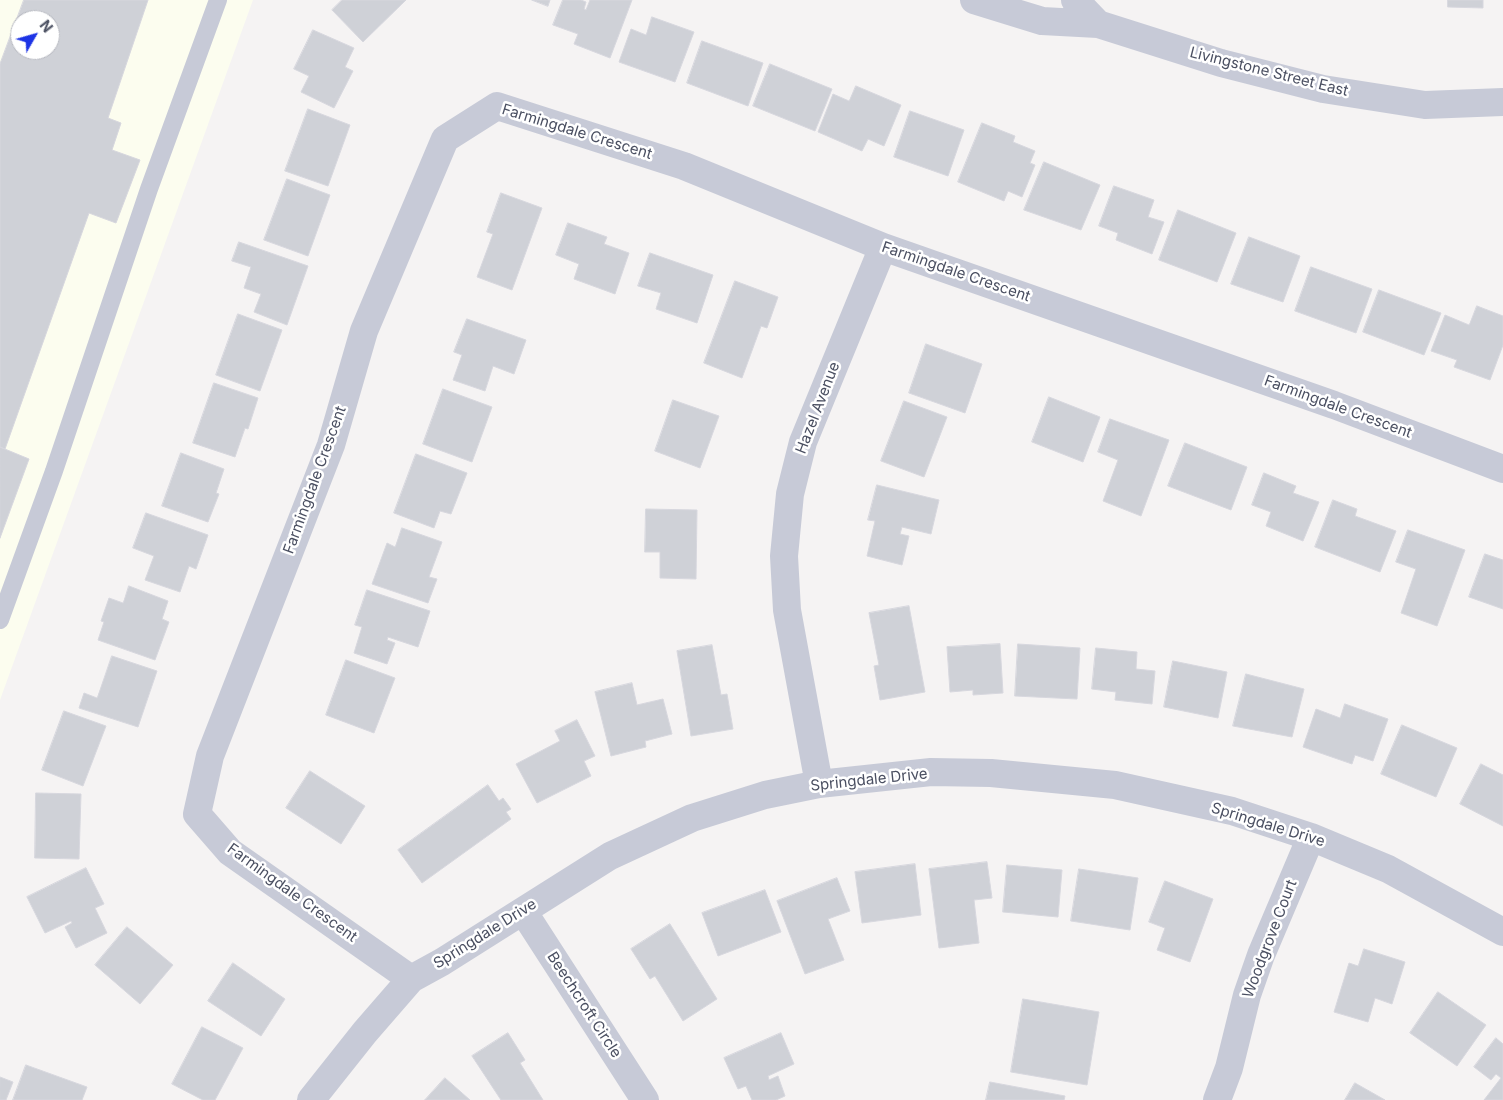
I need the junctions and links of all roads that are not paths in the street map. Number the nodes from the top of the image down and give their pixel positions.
1 (218, 0) edge
2 (974, 0) edge
3 (1075, 0) edge
4 (1098, 24) junction
5 (1503, 102) edge
6 (883, 247) junction
7 (1503, 469) edge
8 (0, 620) edge
9 (819, 784) junction
10 (1311, 837) junction
11 (523, 911) junction
12 (1503, 932) edge
13 (411, 979) junction
14 (311, 1100) edge
15 (645, 1100) edge
16 (1217, 1100) edge

1 - 8 lane
2 - 4 street, Livingstone Street East
3 - 4 street, Livingstone Street East
4 - 5 street, Livingstone Street East
6 - 7 street, Farmingdale Crescent
6 - 9 street, Hazel Avenue
6 - 13 street, Farmingdale Crescent
9 - 10 street, Springdale Drive
9 - 11 street, Springdale Drive
10 - 12 street, Springdale Drive
10 - 16 street, Woodgrove Court
11 - 13 street, Springdale Drive
11 - 15 street, Beechcroft Circle
13 - 14 street, Springdale Drive

